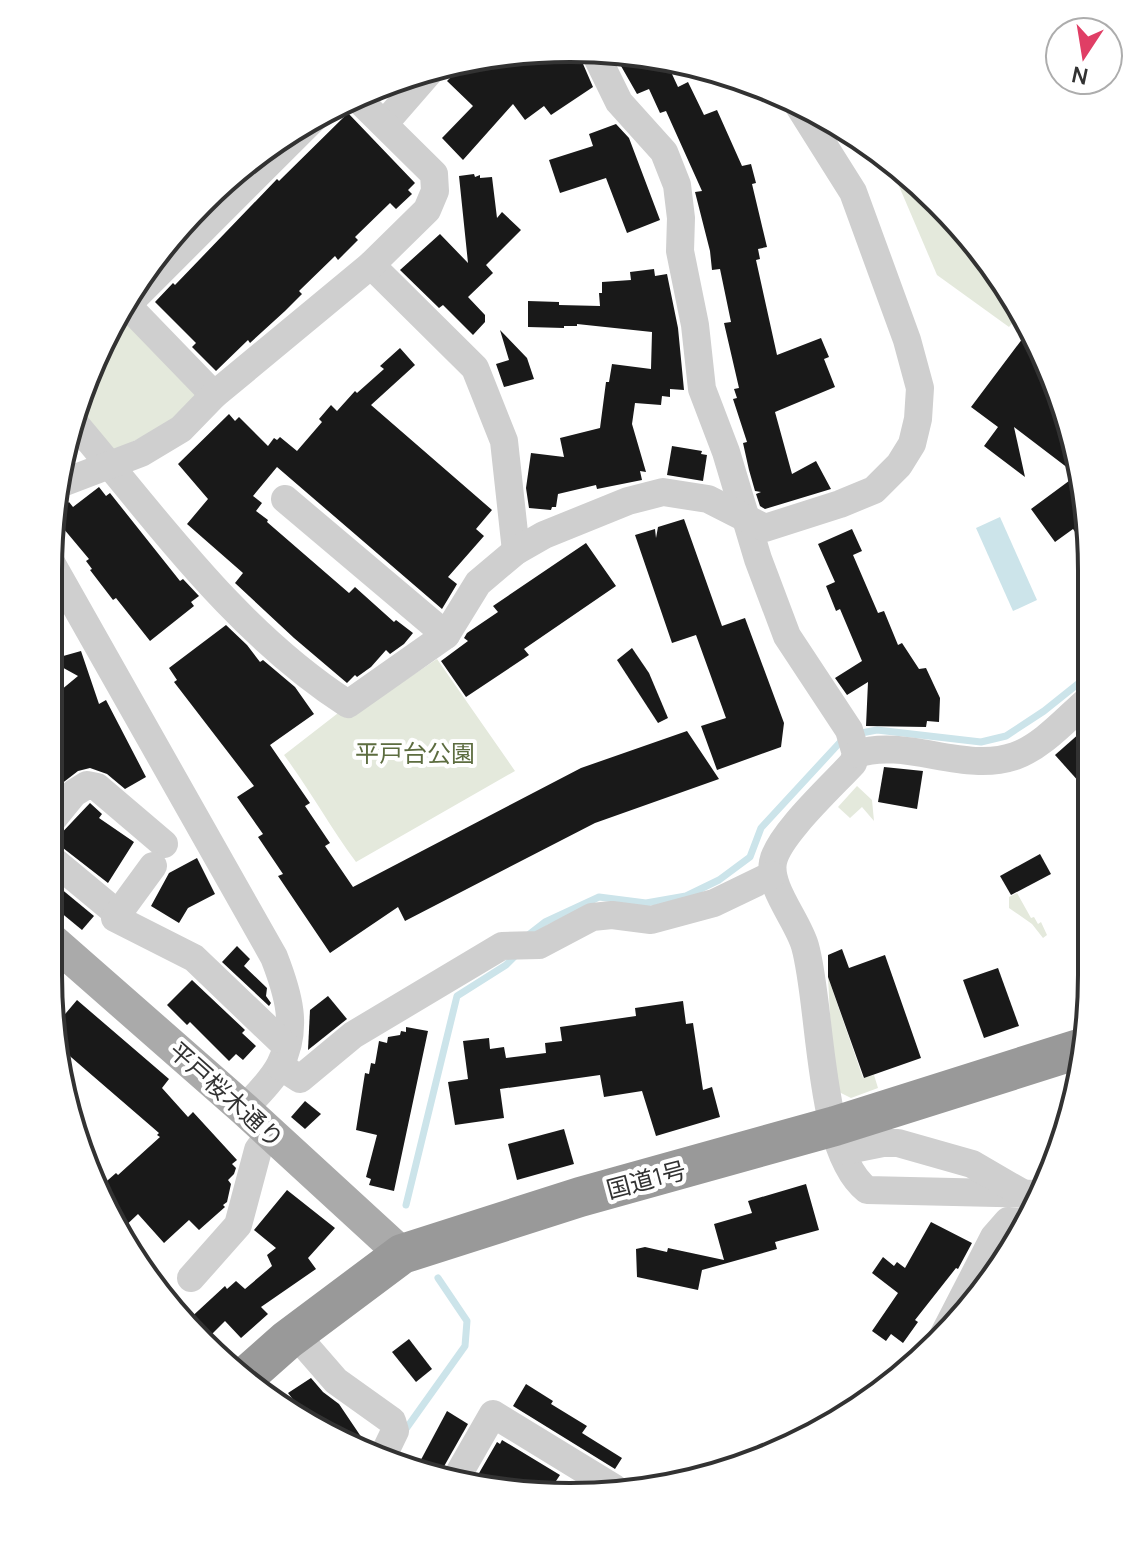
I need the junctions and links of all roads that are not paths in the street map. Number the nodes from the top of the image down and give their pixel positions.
1 (600, 63) edge
2 (417, 86) edge
3 (365, 106) edge
4 (809, 122) edge
5 (384, 124) junction
6 (243, 182) edge
7 (167, 261) edge
8 (371, 265) junction
9 (133, 311) edge
10 (214, 395) junction
11 (81, 431) edge
12 (110, 465) junction
13 (70, 480) edge
14 (285, 499) dead end
15 (746, 520) junction
16 (516, 551) junction
17 (62, 582) edge
18 (446, 635) junction
19 (1078, 708) edge
20 (853, 742) junction
21 (62, 808) edge
22 (62, 868) edge
23 (772, 875) junction
24 (118, 914) junction
25 (62, 949) edge
26 (1072, 1052) edge
27 (283, 1056) junction
28 (244, 1109) junction
29 (271, 1132) junction
30 (839, 1138) junction
31 (1029, 1193) edge
32 (1029, 1194) edge
33 (1014, 1222) edge
34 (402, 1254) junction
35 (191, 1278) dead end
36 (964, 1295) edge
37 (296, 1335) junction
38 (252, 1371) edge
39 (387, 1448) edge
40 (460, 1471) edge
41 (573, 1478) edge

1 - 15 street
2 - 5 street
3 - 5 street
4 - 15 street
5 - 8 street
6 - 7 street
8 - 10 street
8 - 16 street
9 - 10 street
10 - 12 street
11 - 12 street
12 - 13 street
12 - 18 street
14 - 18 street
15 - 16 street
15 - 20 street
16 - 18 street
17 - 27 street
19 - 20 street
20 - 23 street
21 - 24 street
22 - 24 street
23 - 27 street
23 - 30 street
24 - 27 street
25 - 28 main road, 平戸桜木通り
26 - 30 highway, 国道1号
27 - 28 street
28 - 29 main road, 平戸桜木通り
29 - 34 main road, 平戸桜木通り
29 - 35 street
30 - 31 street
30 - 32 street
30 - 34 highway, 国道1号
33 - 36 street
34 - 37 highway, 国道1号
37 - 38 highway, 国道1号
37 - 39 street
40 - 41 street

